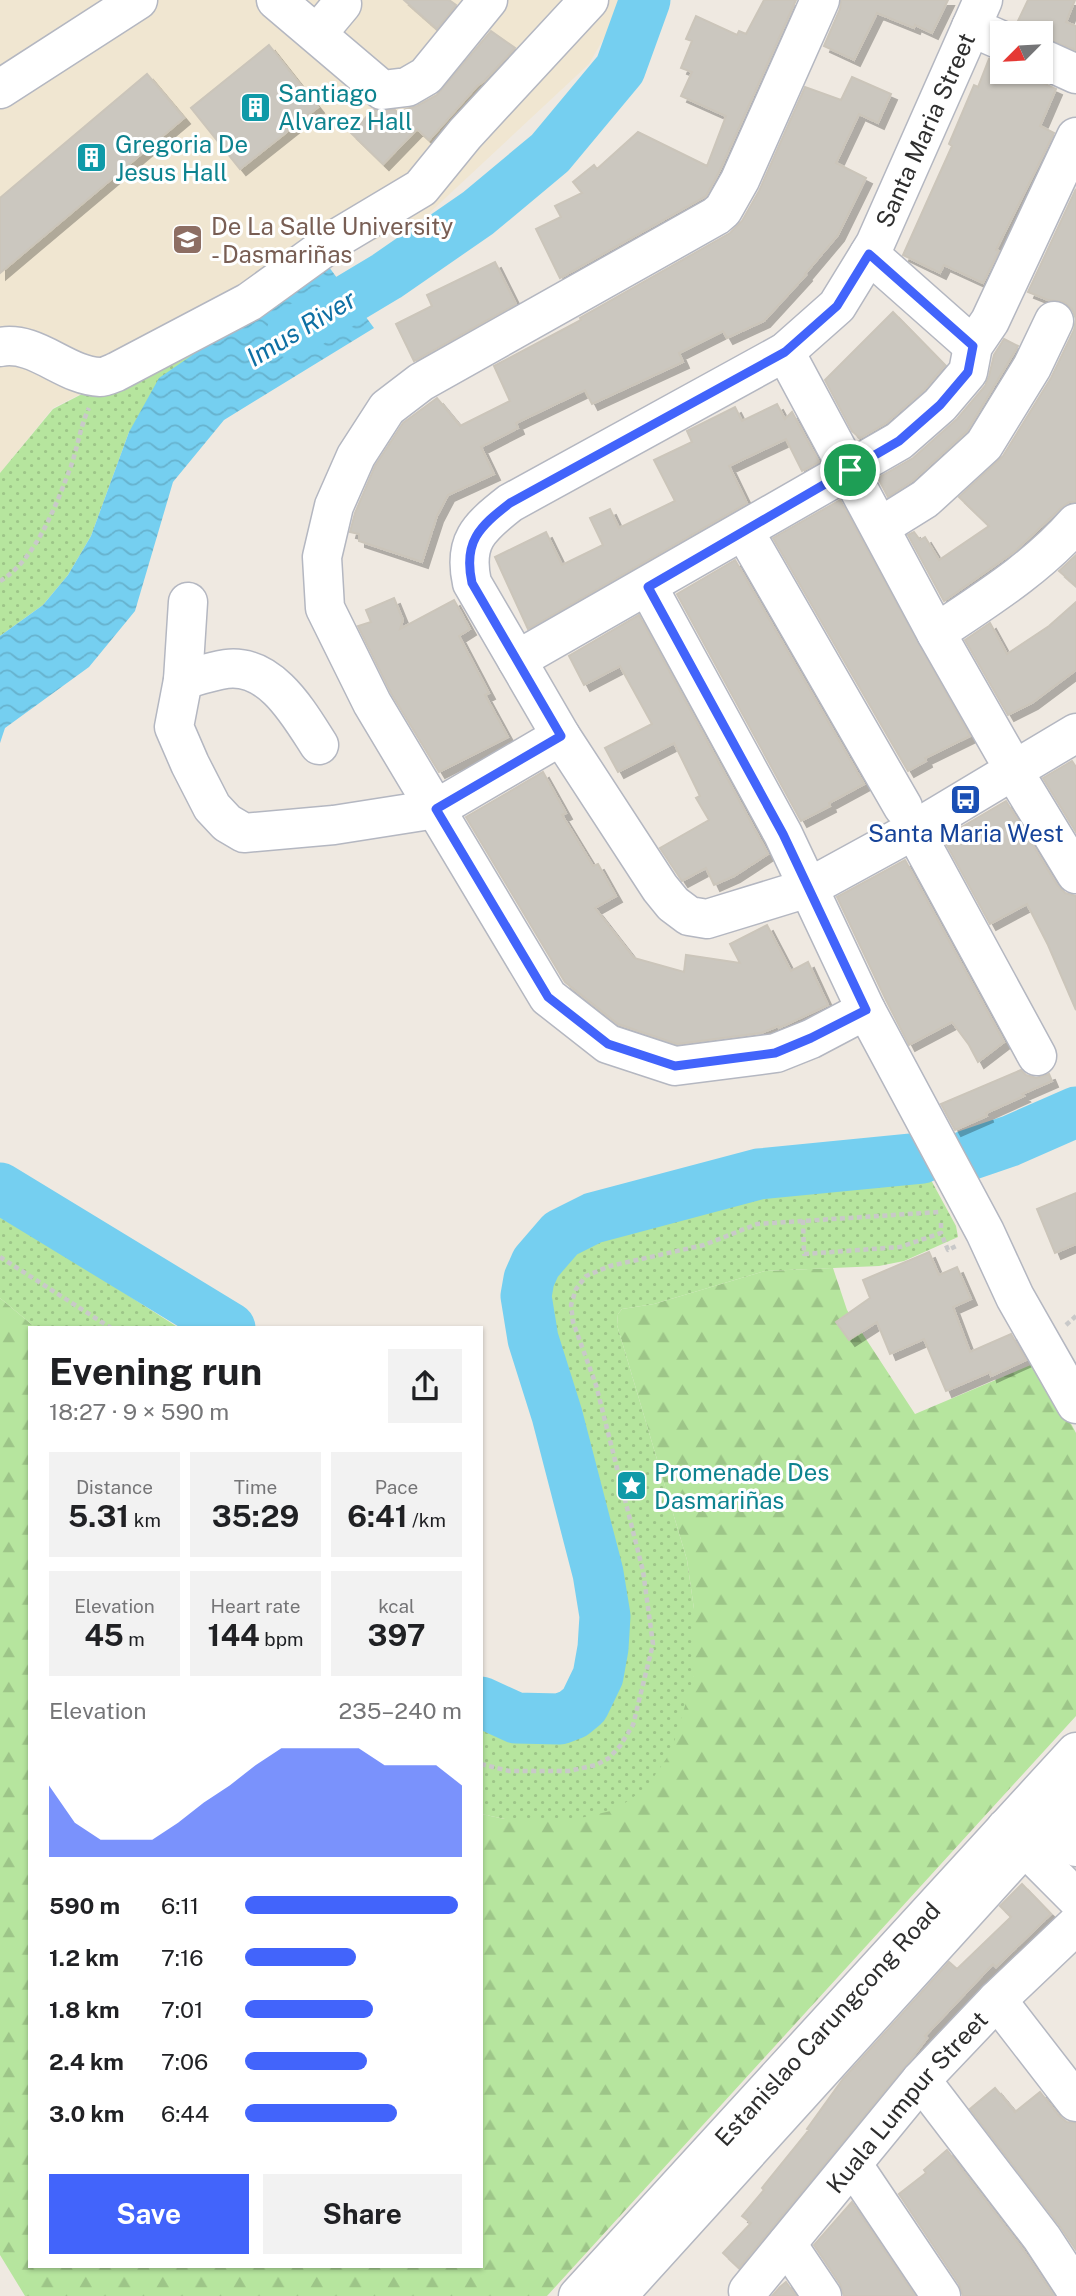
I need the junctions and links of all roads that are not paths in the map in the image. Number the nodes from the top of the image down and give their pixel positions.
1 (138, 0) edge
2 (276, 0) edge
3 (488, 0) edge
4 (589, 0) edge
5 (820, 0) edge
6 (342, 4) dead end
7 (985, 23) edge
8 (317, 34) junction
9 (1054, 64) edge
10 (1076, 74) edge
11 (0, 89) edge
12 (1076, 136) edge
13 (1063, 197) edge
14 (869, 254) junction
15 (1002, 295) junction
16 (1065, 327) edge
17 (973, 346) junction
18 (0, 347) edge
19 (785, 352) junction
20 (850, 470) junction
21 (1076, 523) edge
22 (880, 527) junction
23 (744, 531) junction
24 (648, 587) junction
25 (188, 601) dead end
26 (936, 633) junction
27 (517, 660) junction
28 (183, 680) junction
29 (1076, 707) edge
30 (1076, 733) edge
31 (561, 736) junction
32 (320, 745) dead end
33 (1009, 762) junction
34 (436, 809) junction
35 (909, 818) junction
36 (1076, 874) edge
37 (803, 876) junction
38 (866, 1010) junction
39 (1038, 1056) dead end
40 (967, 1220) junction
41 (1076, 1353) edge
42 (1076, 1404) edge
43 (1076, 1752) edge
44 (1044, 1822) edge
45 (1076, 1899) edge
46 (1076, 1925) edge
47 (997, 2000) junction
48 (921, 2080) junction
49 (1076, 2102) edge
50 (853, 2165) junction
51 (787, 2244) junction
52 (1076, 2290) edge
53 (748, 2291) dead end
54 (579, 2296) edge
55 (617, 2296) edge
56 (822, 2296) edge
57 (941, 2296) edge

1 - 11 street
2 - 8 street
3 - 8 street
4 - 18 street
5 - 34 street
6 - 8 street
7 - 14 street, Santa Maria Street
9 - 10 street
12 - 13 street
13 - 15 street
14 - 17 street
14 - 19 street, Santa Maria Street
15 - 16 street
15 - 17 street
16 - 22 street
17 - 20 street
19 - 20 street
19 - 27 street, Santa Maria Street
20 - 22 street
20 - 23 street
21 - 26 street
22 - 26 street
23 - 24 street
23 - 35 street
24 - 27 street
24 - 37 street
25 - 28 street
26 - 33 street
27 - 31 street, Santa Maria Street
28 - 32 street
28 - 34 street
29 - 33 street
30 - 33 street
31 - 34 street
31 - 37 street, Santa Maria Street
33 - 35 street, Santa Maria Street
33 - 36 street
34 - 38 street
35 - 37 street, Santa Maria Street
35 - 39 street
37 - 38 street
38 - 40 street
40 - 41 street
40 - 42 street
43 - 44 street, Estanislao Carungcong Road
44 - 45 street
44 - 54 street, Estanislao Carungcong Road
44 - 55 street, Estanislao Carungcong Road
46 - 47 street, Kuala Lumpur Street
47 - 48 street, Kuala Lumpur Street
47 - 49 street
48 - 50 street, Kuala Lumpur Street
48 - 52 street
50 - 51 street, Kuala Lumpur Street
50 - 57 street
51 - 53 street, Kuala Lumpur Street
51 - 56 street

